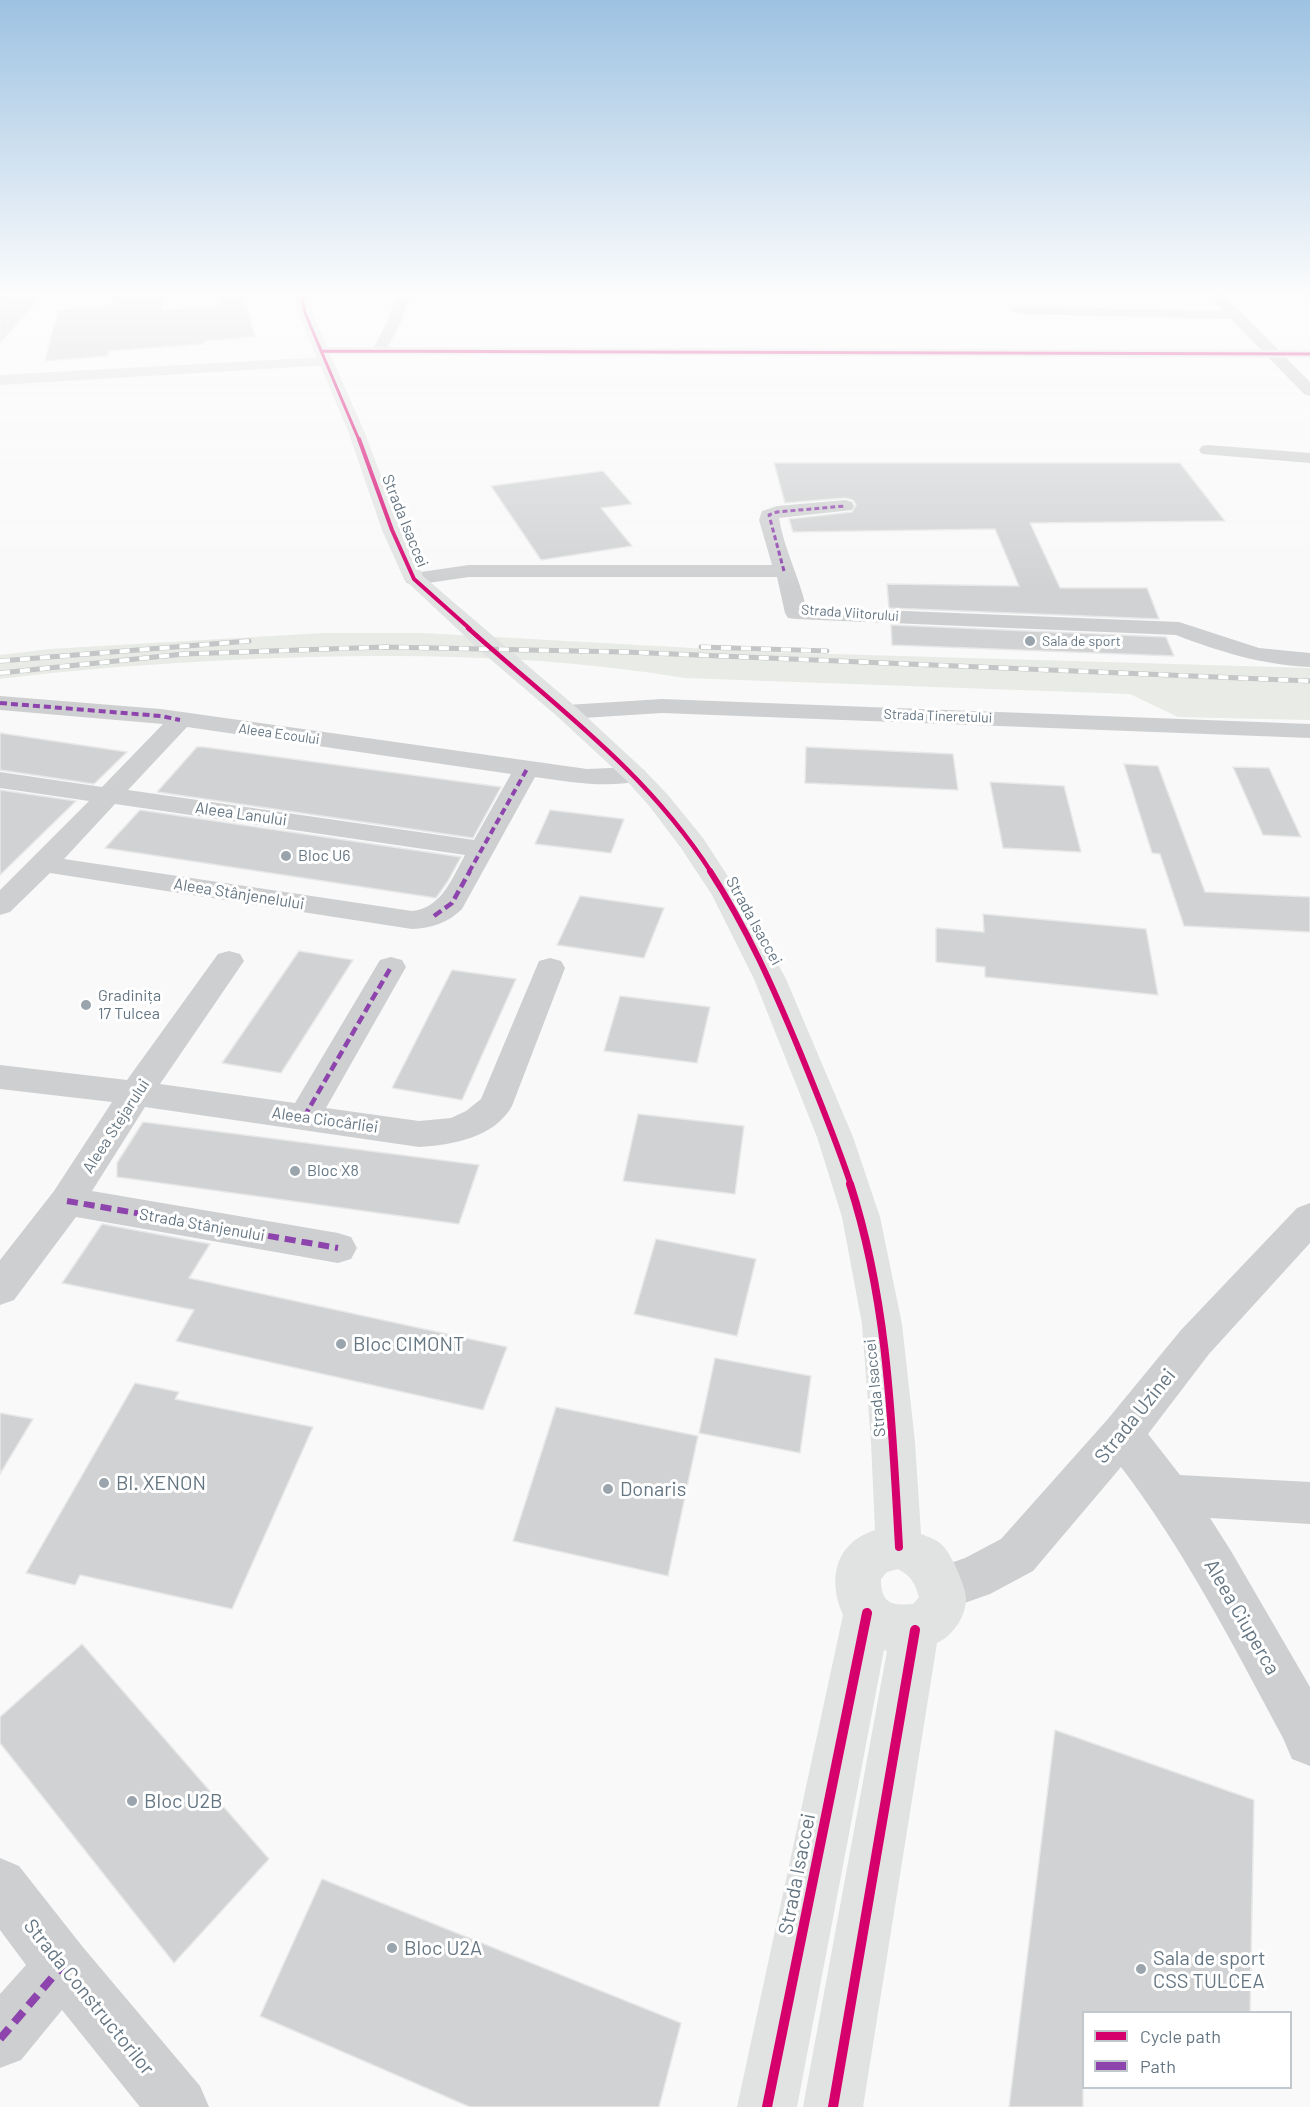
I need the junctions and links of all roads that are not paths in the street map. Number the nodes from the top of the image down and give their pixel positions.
1 (339, 391) edge
2 (1208, 450) dead end
3 (1310, 458) edge
4 (845, 506) dead end
5 (784, 571) junction
6 (414, 579) junction
7 (1310, 660) edge
8 (0, 703) edge
9 (567, 712) junction
10 (180, 720) junction
11 (1310, 731) edge
12 (527, 769) junction
13 (635, 775) junction
14 (0, 780) edge
15 (111, 794) junction
16 (481, 849) junction
17 (44, 864) junction
18 (0, 906) edge
19 (229, 961) dead end
20 (391, 967) dead end
21 (550, 968) dead end
22 (0, 1077) edge
23 (136, 1093) junction
24 (304, 1117) junction
25 (67, 1201) junction
26 (1310, 1218) edge
27 (338, 1248) dead end
28 (0, 1289) edge
29 (1122, 1434) junction
30 (1170, 1495) junction
31 (1310, 1503) edge
32 (899, 1547) junction
33 (928, 1609) junction
34 (867, 1612) junction
35 (1310, 1741) edge
36 (0, 1885) edge
37 (62, 1966) junction
38 (0, 2039) edge
39 (179, 2107) edge
40 (767, 2107) edge
41 (833, 2107) edge

1 - 6 main road, Strada Isaccei
2 - 3 street
4 - 5 street
5 - 6 street
5 - 7 street, Strada Viitorului
6 - 9 main road, Strada Isaccei
8 - 10 street, Aleea Ecoului
9 - 11 street, Strada Tineretului
9 - 13 main road, Strada Isaccei
10 - 12 street, Aleea Ecoului
10 - 15 street
12 - 13 street, Aleea Ecoului
12 - 16 street
13 - 32 main road, Strada Isaccei
14 - 15 street, Aleea Lanului
15 - 16 street, Aleea Lanului
15 - 17 street
16 - 17 street, Aleea Stânjenelului
17 - 18 street
19 - 23 street, Aleea Stejarului
20 - 24 street
21 - 24 street, Aleea Ciocârliei
22 - 23 street, Aleea Ciocârliei
23 - 24 street, Aleea Ciocârliei
23 - 25 street, Aleea Stejarului
25 - 27 street, Strada Stânjenului
25 - 28 street, Aleea Stejarului
26 - 29 street, Strada Uzinei
29 - 30 street, Aleea Ciuperca
29 - 33 street, Strada Uzinei
30 - 31 street
30 - 35 street, Aleea Ciuperca
32 - 33 main road
32 - 34 main road
33 - 34 main road
33 - 41 main road
34 - 40 main road, Strada Isaccei
36 - 37 street, Strada Constructorilor
37 - 38 street
37 - 39 street, Strada Constructorilor

